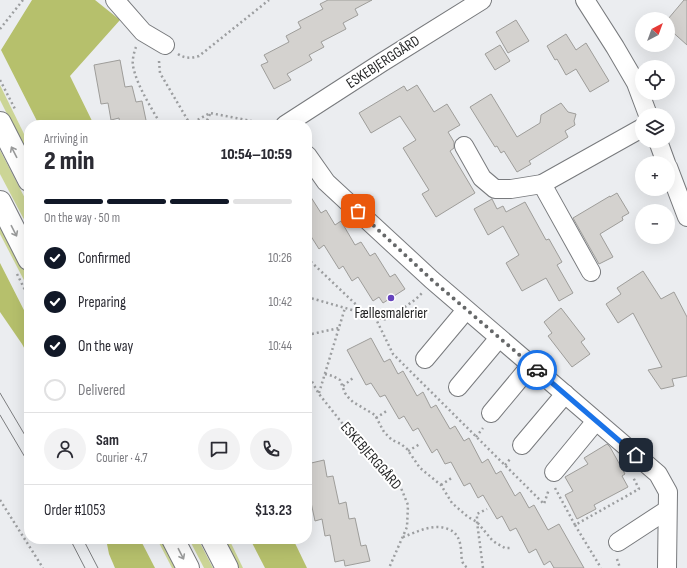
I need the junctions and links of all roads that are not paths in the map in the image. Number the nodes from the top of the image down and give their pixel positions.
1 (115, 0) edge
2 (482, 0) edge
3 (585, 0) edge
4 (165, 45) road end
5 (645, 108) edge
6 (293, 120) edge
7 (0, 123) edge
8 (635, 132) edge
9 (464, 146) dead end
10 (312, 162) edge
11 (24, 170) edge
12 (675, 183) edge
13 (542, 184) junction
14 (0, 202) edge
15 (686, 209) edge
16 (24, 249) edge
17 (591, 272) dead end
18 (466, 310) junction
19 (499, 338) junction
20 (425, 359) dead end
21 (531, 365) junction
22 (458, 387) dead end
23 (565, 394) junction
24 (491, 413) dead end
25 (596, 421) junction
26 (522, 445) dead end
27 (552, 477) road end
28 (667, 510) junction
29 (618, 542) dead end
30 (176, 544) edge
31 (214, 544) edge
32 (188, 568) edge
33 (226, 568) edge
34 (667, 568) edge

1 - 4 street
2 - 6 street, ESKEBJERGGÅRD
3 - 5 street
11 -> 7 main road
8 - 13 street
9 - 13 street
10 - 18 street
12 - 15 street
13 - 17 street
14 -> 16 main road
18 - 19 street
18 - 20 street
19 - 21 street
19 - 22 street
21 - 23 street
21 - 24 street
23 - 25 street
23 - 26 street
25 - 27 street
25 - 28 street
28 - 29 street
28 - 34 street
30 -> 32 main road
31 - 33 main road

